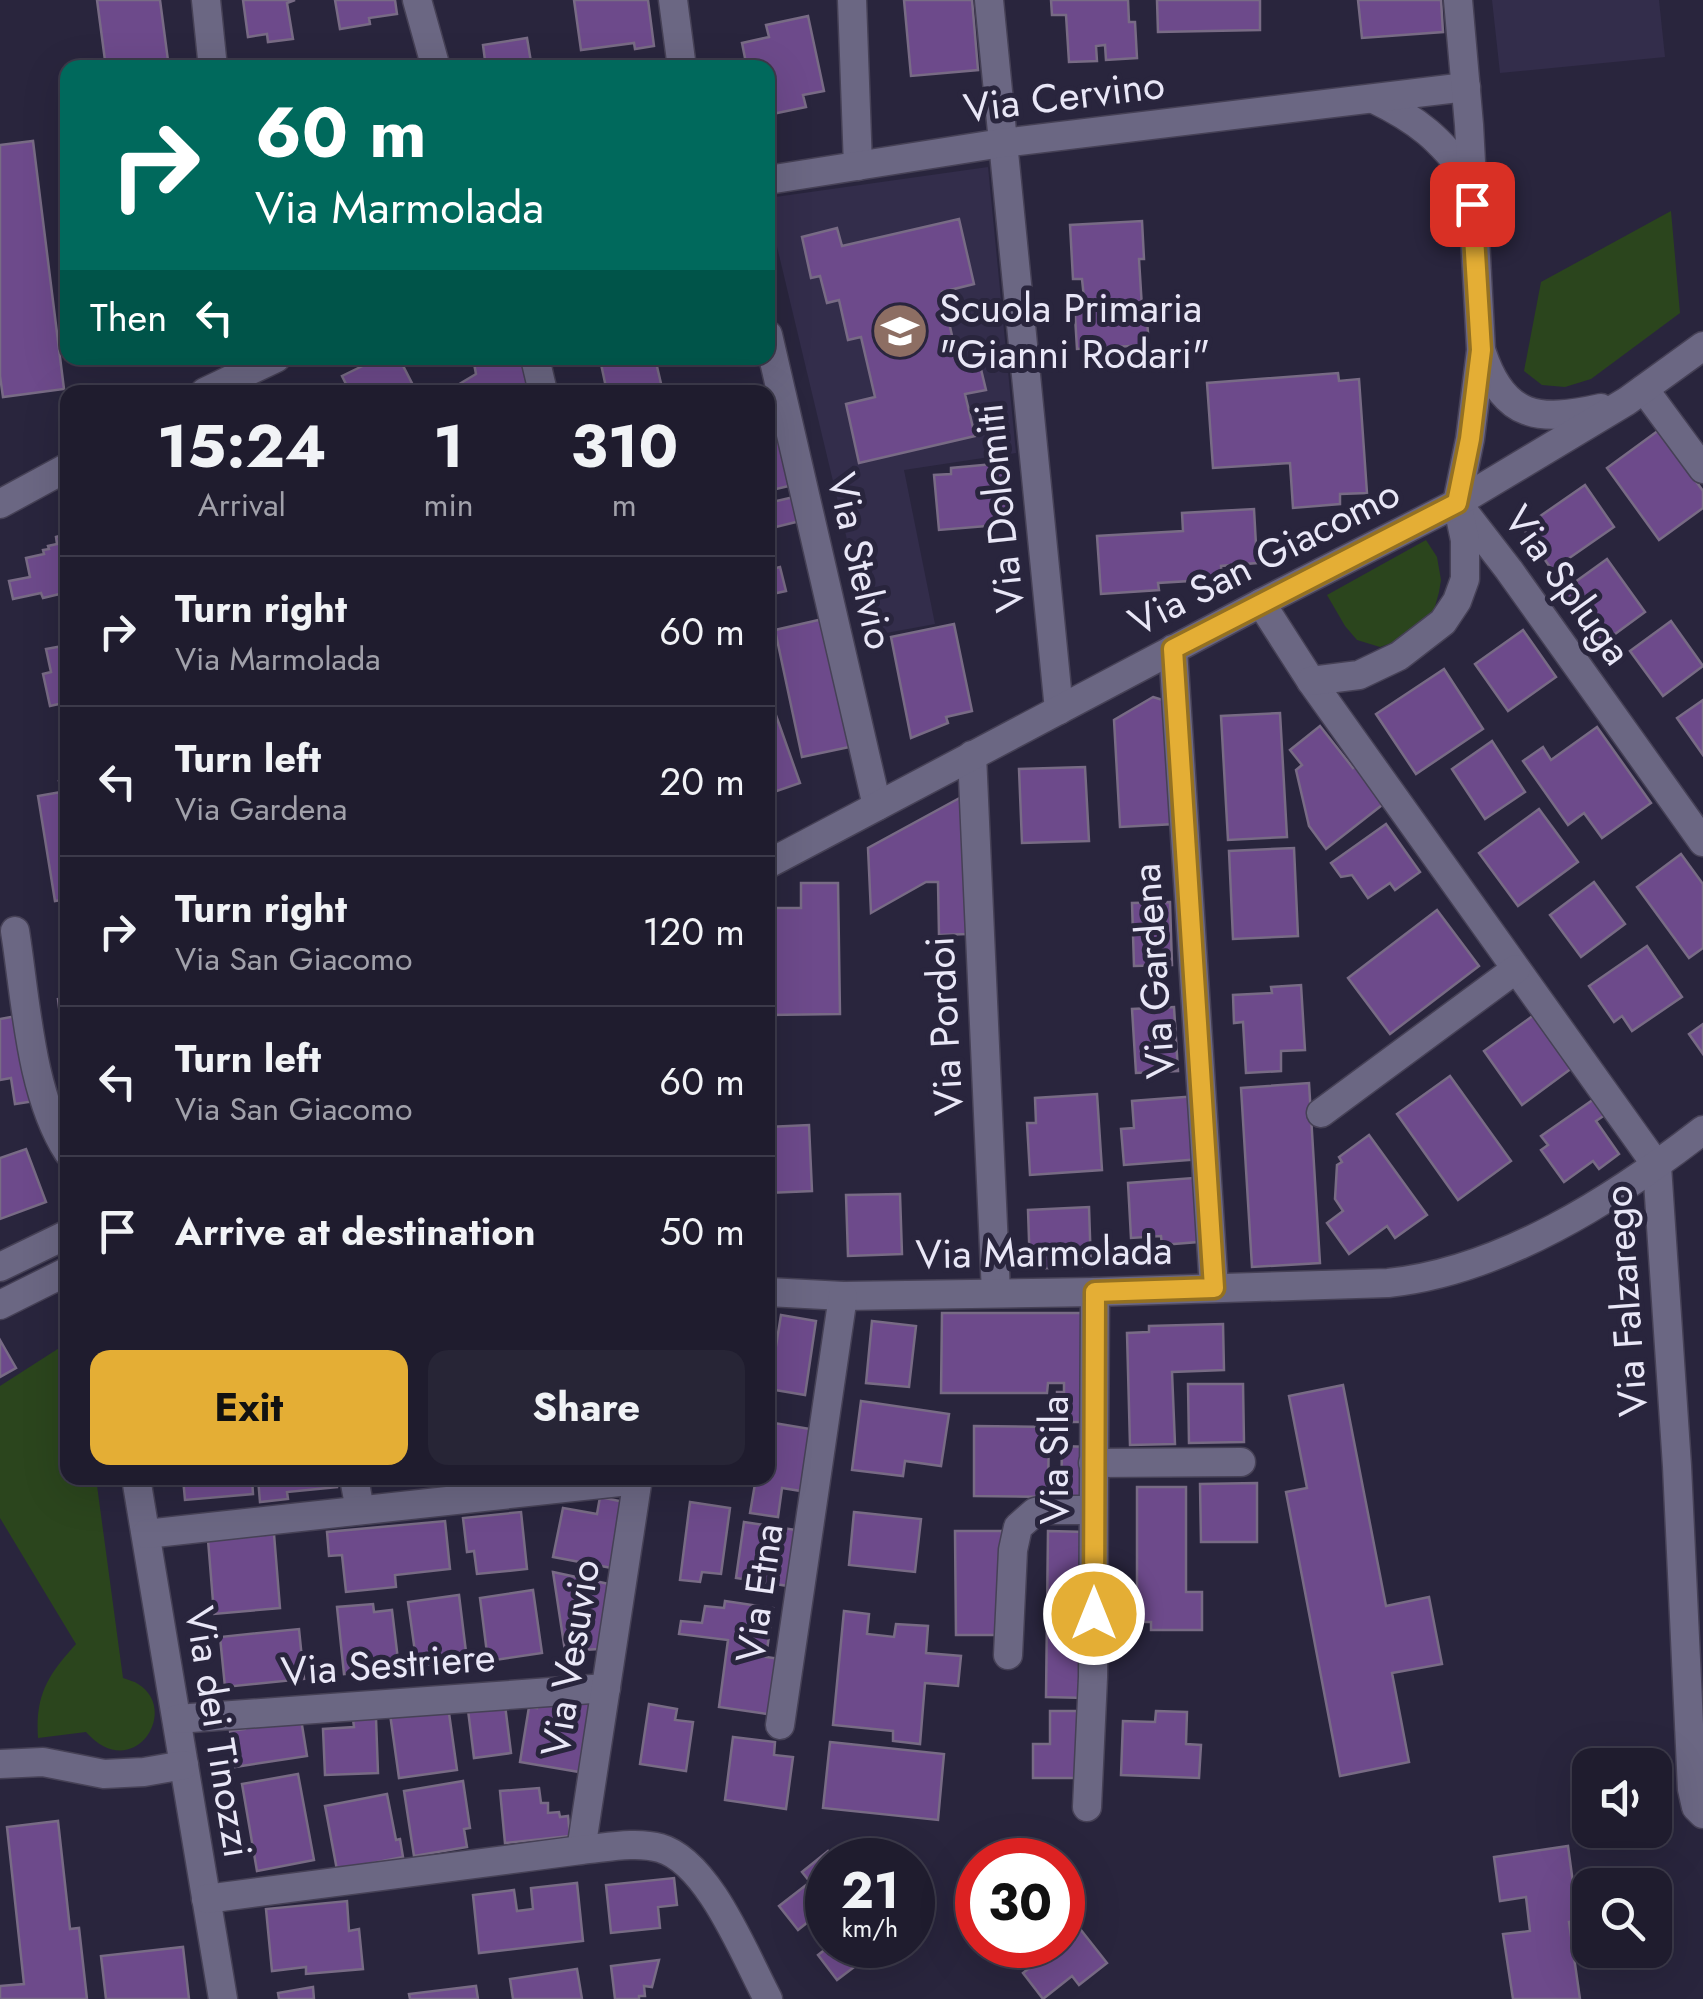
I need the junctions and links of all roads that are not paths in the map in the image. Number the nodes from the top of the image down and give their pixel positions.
1 (206, 0) edge
2 (417, 0) edge
3 (673, 0) edge
4 (852, 0) edge
5 (988, 0) edge
6 (1458, 0) edge
7 (212, 60) edge
8 (434, 60) edge
9 (681, 60) edge
10 (1466, 88) junction
11 (1372, 98) junction
12 (1002, 142) junction
13 (858, 166) junction
14 (775, 179) edge
15 (1472, 179) junction
16 (1703, 346) edge
17 (1481, 350) junction
18 (243, 365) edge
19 (775, 365) edge
20 (214, 385) edge
21 (1636, 395) junction
22 (60, 470) edge
23 (1703, 470) edge
24 (1457, 503) junction
25 (0, 504) edge
26 (1261, 602) junction
27 (1173, 649) junction
28 (1311, 681) junction
29 (1059, 710) junction
30 (972, 756) junction
31 (877, 806) junction
32 (1703, 842) edge
33 (775, 860) edge
34 (15, 932) dead end
35 (1516, 968) junction
36 (1321, 1113) dead end
37 (1703, 1130) edge
38 (60, 1140) edge
39 (1657, 1166) junction
40 (60, 1238) edge
41 (0, 1268) edge
42 (60, 1274) edge
43 (1214, 1288) junction
44 (775, 1292) edge
45 (996, 1292) junction
46 (1095, 1292) junction
47 (843, 1296) junction
48 (0, 1304) edge
49 (1703, 1449) edge
50 (1242, 1462) dead end
51 (1094, 1463) junction
52 (1678, 1466) junction
53 (137, 1485) edge
54 (355, 1485) edge
55 (584, 1485) edge
56 (637, 1485) edge
57 (360, 1510) junction
58 (1093, 1510) junction
59 (146, 1534) junction
60 (1008, 1655) dead end
61 (606, 1688) junction
62 (176, 1720) junction
63 (780, 1724) dead end
64 (0, 1764) edge
65 (184, 1765) junction
66 (1087, 1808) dead end
67 (1703, 1814) edge
68 (580, 1850) junction
69 (206, 1899) junction
70 (223, 1999) edge
71 (768, 1999) edge

1 - 7 street
2 - 8 street
3 - 9 street
4 - 13 street
5 - 12 street, Via Dolomiti
6 - 10 street, Via San Giacomo
10 - 11 street, Via Cervino
10 - 15 street, Via San Giacomo
11 - 12 street, Via Cervino
11 - 15 street
12 - 13 street, Via Cervino
12 - 29 street, Via Dolomiti
13 - 14 street, Via Cervino
15 - 17 street, Via San Giacomo
16 - 21 street
17 - 21 street
17 - 24 street, Via San Giacomo
18 - 20 street
19 - 31 street, Via Stelvio
21 - 23 street
21 - 24 street
22 - 25 street
24 - 26 street, Via San Giacomo
24 - 28 street, Via Spluga
24 - 32 street, Via Spluga
26 - 27 street, Via San Giacomo
26 - 28 street, Via Falzarego
27 - 29 street, Via San Giacomo
27 - 43 street, Via Gardena
28 - 35 street, Via Falzarego
29 - 30 street, Via San Giacomo
30 - 31 street, Via San Giacomo
30 - 45 street, Via Pordoi
31 - 33 street, Via San Giacomo
34 - 38 street
35 - 36 street
35 - 39 street, Via Falzarego
37 - 39 street, Via Marmolada
39 - 43 street, Via Marmolada
39 - 52 street, Via Falzarego
40 - 41 street
42 - 48 street
43 - 46 street, Via Marmolada
44 - 47 street, Via Marmolada
45 - 46 street, Via Marmolada
45 - 47 street, Via Marmolada
46 - 51 street, Via Sila
47 - 63 street, Via Etna
49 - 52 street
50 - 51 street
51 - 58 street, Via Sila
52 - 67 street, Via Falzarego
53 - 59 street, Via dei Tinozzi
54 - 57 street
55 - 57 street
56 - 61 street, Via Vesuvio
57 - 59 street
58 - 60 street
58 - 66 street, Via Sila
59 - 62 street, Via dei Tinozzi
61 - 62 street, Via Sestriere
61 - 68 street, Via Vesuvio
62 - 65 street, Via dei Tinozzi
64 - 65 street
65 - 69 street, Via dei Tinozzi
68 - 69 street
68 - 71 street
69 - 70 street, Via dei Tinozzi

